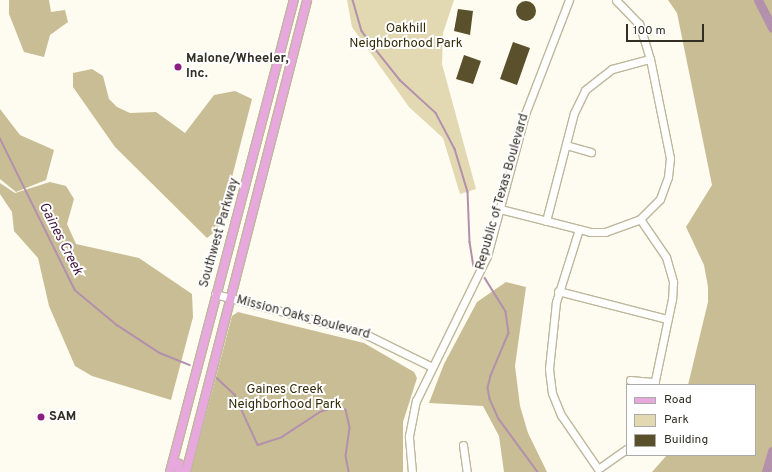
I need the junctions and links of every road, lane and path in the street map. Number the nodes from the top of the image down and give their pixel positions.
1 (294, 0) edge
2 (307, 0) edge
3 (569, 0) edge
4 (616, 0) edge
5 (650, 59) junction
6 (566, 145) junction
7 (591, 152) dead end
8 (500, 209) junction
9 (640, 219) junction
10 (546, 221) junction
11 (579, 229) junction
12 (558, 291) junction
13 (215, 294) junction
14 (228, 298) junction
15 (667, 319) junction
16 (432, 367) junction
17 (630, 380) dead end
18 (654, 384) edge
19 (463, 445) dead end
20 (626, 450) edge
21 (173, 461) junction
22 (170, 472) edge
23 (179, 472) edge
24 (186, 472) edge
25 (412, 472) edge
26 (467, 472) edge

1 - 13 main road, Southwest Parkway
2 - 14 main road, Southwest Parkway
3 - 8 street, Republic of Texas Boulevard
4 - 5 street
5 - 6 street
5 - 9 street
6 - 7 street
6 - 10 street
8 - 10 street
8 - 16 street, Republic of Texas Boulevard
9 - 11 street
9 - 15 street
10 - 11 street
11 - 12 street
12 - 15 street
12 - 20 street
13 - 14 street, Mission Oaks Boulevard
13 - 21 main road, Southwest Parkway
14 - 16 street, Mission Oaks Boulevard
14 - 24 main road, Southwest Parkway
15 - 18 street
16 - 25 street, Republic of Texas Boulevard
17 - 18 street
19 - 26 street
21 - 22 main road, Southwest Parkway
21 - 23 main road

